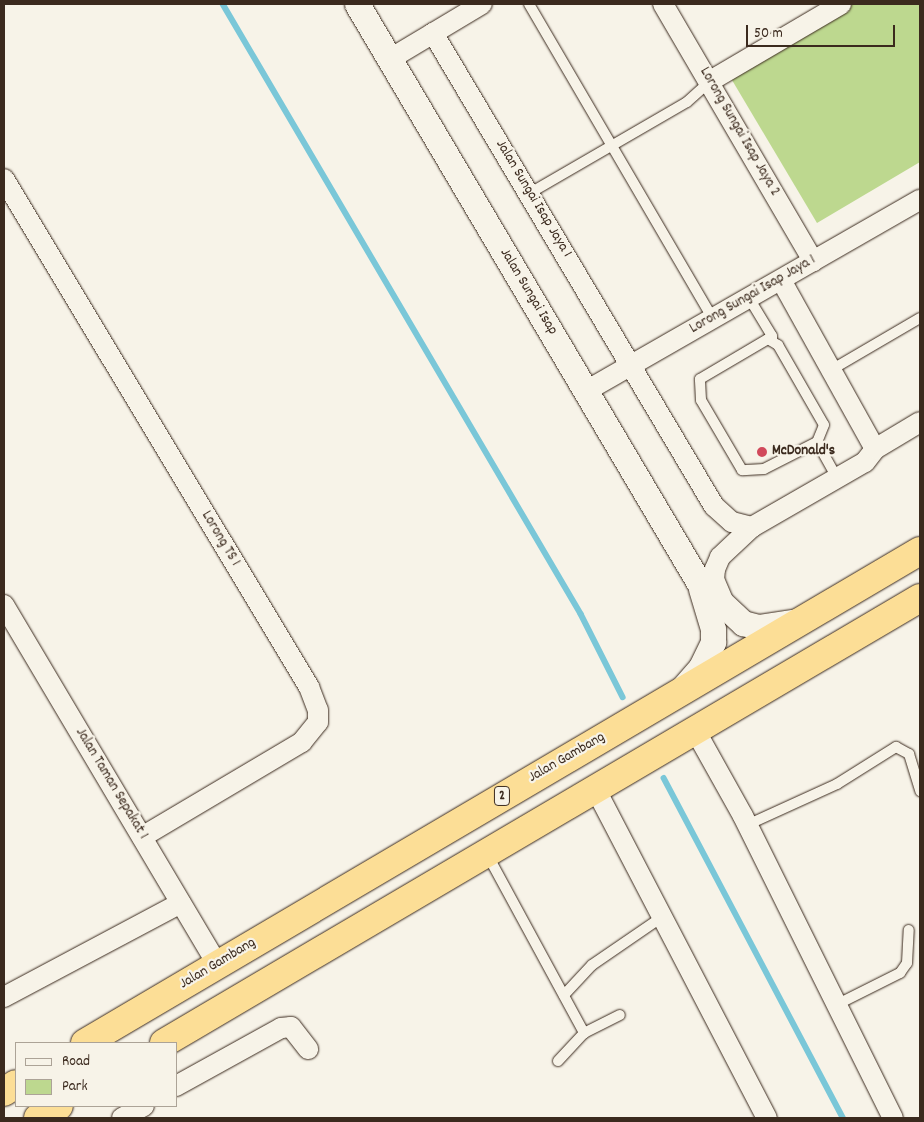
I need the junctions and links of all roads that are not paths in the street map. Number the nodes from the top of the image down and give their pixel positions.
1 (356, 4) edge
2 (482, 4) edge
3 (529, 4) edge
4 (663, 4) edge
5 (841, 4) edge
6 (433, 33) junction
7 (390, 59) junction
8 (710, 81) junction
9 (612, 145) junction
10 (4, 178) edge
11 (530, 193) junction
12 (920, 200) edge
13 (813, 261) junction
14 (781, 280) junction
15 (749, 298) junction
16 (920, 318) edge
17 (713, 319) junction
18 (772, 341) junction
19 (631, 365) junction
20 (831, 370) junction
21 (586, 391) junction
22 (920, 422) edge
23 (816, 442) junction
24 (875, 448) junction
25 (837, 478) junction
26 (752, 527) junction
27 (920, 551) edge
28 (698, 582) junction
29 (920, 598) edge
30 (4, 605) edge
31 (733, 618) junction
32 (798, 622) junction
33 (678, 693) junction
34 (695, 730) junction
35 (595, 788) junction
36 (920, 791) edge
37 (747, 825) junction
38 (142, 837) junction
39 (486, 852) junction
40 (181, 903) junction
41 (662, 917) junction
42 (909, 930) dead end
43 (217, 964) junction
44 (564, 995) junction
45 (4, 996) edge
46 (836, 1005) junction
47 (620, 1014) dead end
48 (584, 1033) junction
49 (86, 1042) edge
50 (166, 1042) edge
51 (308, 1049) dead end
52 (558, 1061) dead end
53 (15, 1085) edge
54 (178, 1085) edge
55 (4, 1092) edge
56 (57, 1107) edge
57 (142, 1107) edge
58 (38, 1118) edge
59 (122, 1118) edge
60 (767, 1118) edge
61 (893, 1118) edge

1 - 7 street, Jalan Sungai Isap
2 - 6 street
3 - 9 lane
4 - 8 street, Lorong Sungai Isap Jaya 2
5 - 8 street
6 - 7 street
6 - 11 street, Jalan Sungai Isap Jaya 1
7 - 21 street, Jalan Sungai Isap
8 - 9 lane
8 - 13 street, Lorong Sungai Isap Jaya 2
9 - 11 lane
9 - 17 lane
10 - 38 street, Lorong TS 1
11 - 19 street, Jalan Sungai Isap Jaya 1
12 - 13 street, Lorong Sungai Isap Jaya 1
13 - 14 street, Lorong Sungai Isap Jaya 1
14 - 15 street, Lorong Sungai Isap Jaya 1
14 - 20 street
15 - 17 street, Lorong Sungai Isap Jaya 1
15 - 18 lane
16 - 20 lane
17 - 19 street, Lorong Sungai Isap Jaya 1
18 - 23 lane
18 - 23 lane
19 - 21 street, Lorong Sungai Isap Jaya 1
19 - 26 street, Jalan Sungai Isap Jaya 1
20 - 24 street
21 - 28 street, Jalan Sungai Isap
22 - 24 street
23 - 25 lane
24 - 25 street
25 - 26 street
26 - 31 street
27 - 32 highway, Jalan Gambang / 2
28 - 31 street
28 - 33 street
29 - 34 highway
30 - 38 street, Jalan Taman Sepakat 1
31 - 32 street
32 - 33 highway, Jalan Gambang / 2
33 - 43 highway, Jalan Gambang / 2
34 - 35 highway
34 - 37 street
35 - 39 highway
35 - 41 street
36 - 37 lane
37 - 46 street
38 - 40 street, Jalan Taman Sepakat 1
39 - 44 lane
39 - 50 highway
40 - 43 street, Jalan Taman Sepakat 1
40 - 45 street
41 - 44 lane
41 - 60 street
42 - 46 lane
43 - 49 highway, Jalan Gambang / 2
44 - 48 lane
46 - 61 street
47 - 48 lane
48 - 52 lane
51 - 54 street
53 - 55 highway
56 - 58 highway
57 - 59 street

